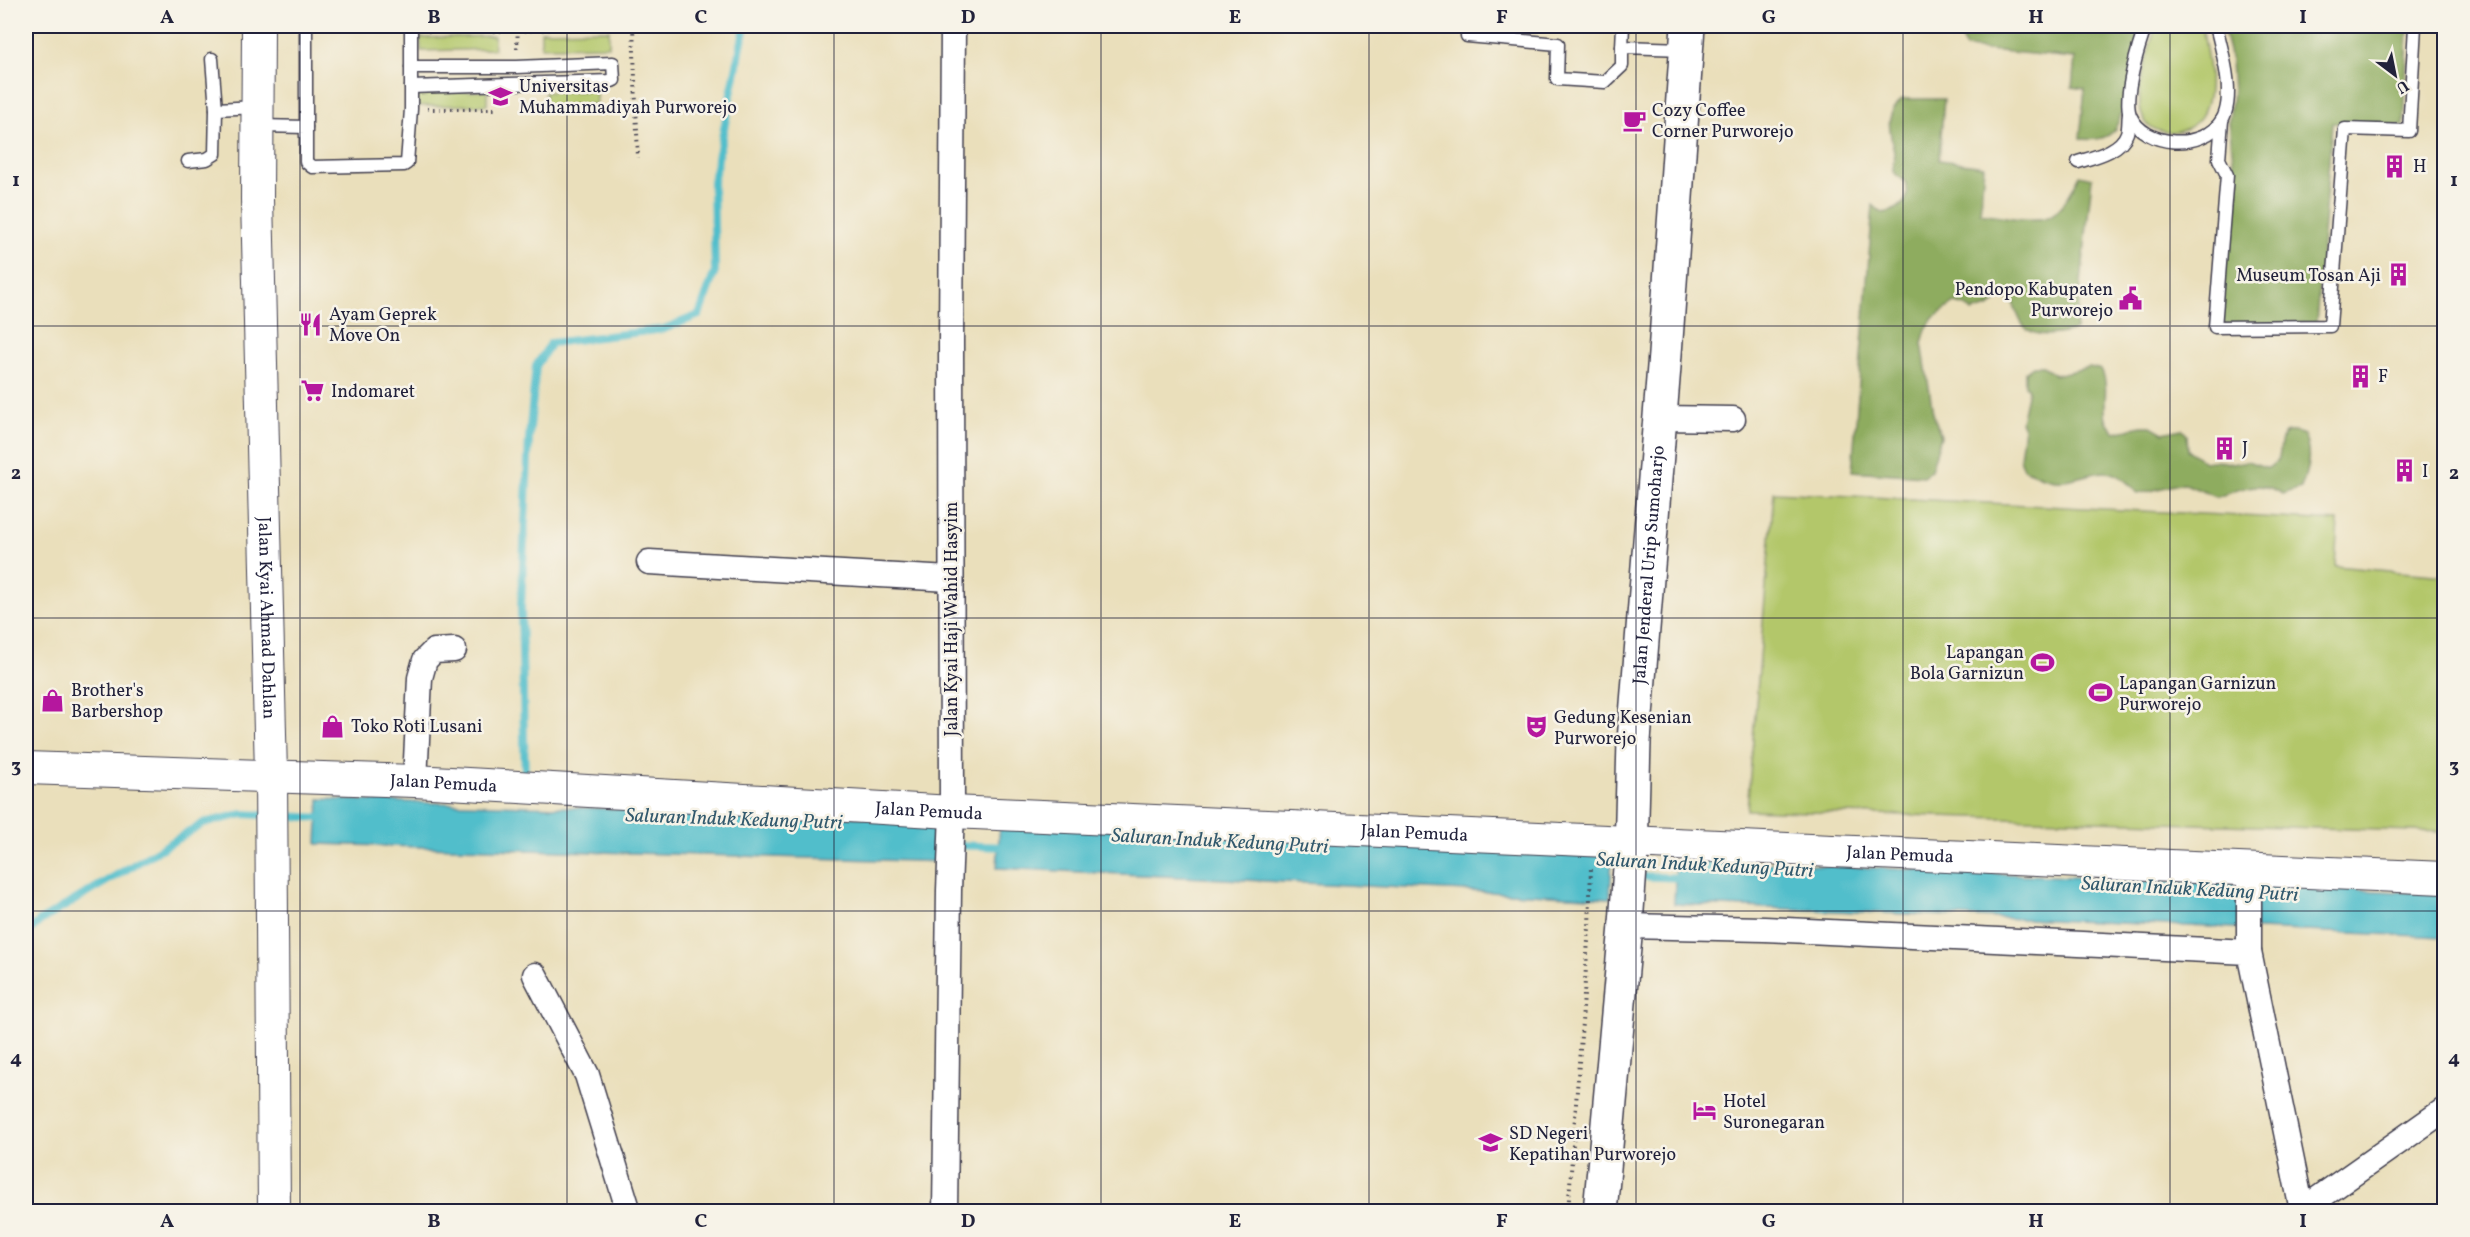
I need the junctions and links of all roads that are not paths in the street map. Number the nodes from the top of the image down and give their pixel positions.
1 (258, 26) edge
2 (306, 26) edge
3 (953, 26) edge
4 (1468, 26) edge
5 (1623, 26) edge
6 (2146, 26) edge
7 (2216, 26) edge
8 (2415, 26) edge
9 (411, 28) edge
10 (1687, 37) edge
11 (1622, 47) junction
12 (212, 59) dead end
13 (411, 67) junction
14 (411, 87) junction
15 (216, 109) junction
16 (2129, 113) junction
17 (259, 117) junction
18 (2222, 120) junction
19 (306, 127) junction
20 (188, 161) dead end
21 (2078, 162) dead end
22 (1660, 418) junction
23 (1733, 419) dead end
24 (649, 562) dead end
25 (950, 579) junction
26 (454, 650) dead end
27 (26, 768) edge
28 (271, 774) junction
29 (415, 781) junction
30 (952, 812) junction
31 (1631, 848) junction
32 (2249, 876) junction
33 (2445, 878) edge
34 (1626, 925) junction
35 (2249, 944) junction
36 (535, 975) dead end
37 (2445, 1110) edge
38 (274, 1212) edge
39 (629, 1212) edge
40 (945, 1212) edge
41 (1600, 1212) edge

1 - 17 street, Jalan Kyai Ahmad Dahlan
2 - 19 lane
3 - 25 street, Jalan Kyai Haji Wahid Hasyim
4 - 11 lane
5 - 11 lane
6 - 16 lane
7 - 18 lane
8 - 18 lane
9 - 13 lane
10 - 11 lane
10 - 22 main road, Jalan Jenderal Urip Sumoharjo
12 - 15 lane
13 - 14 lane
13 - 14 lane
14 - 19 lane
15 - 17 lane
15 - 20 lane
16 - 18 lane
16 - 21 lane
17 - 19 lane
17 - 28 street, Jalan Kyai Ahmad Dahlan
22 - 23 street
22 - 31 main road, Jalan Jenderal Urip Sumoharjo
24 - 25 street
25 - 30 street, Jalan Kyai Haji Wahid Hasyim
26 - 29 street
27 - 28 street, Jalan Pemuda
28 - 29 street, Jalan Pemuda
28 - 38 street, Jalan Kyai Ahmad Dahlan
29 - 30 street, Jalan Pemuda
30 - 31 street, Jalan Pemuda
30 - 40 street, Jalan Kyai Haji Wahid Hasyim
31 - 32 street, Jalan Pemuda
31 - 34 main road, Jalan Jenderal Urip Sumoharjo
32 - 33 street, Jalan Pemuda
32 - 35 street
34 - 35 street
34 - 41 main road, Jalan Jenderal Urip Sumoharjo
35 - 37 street
36 - 39 street

